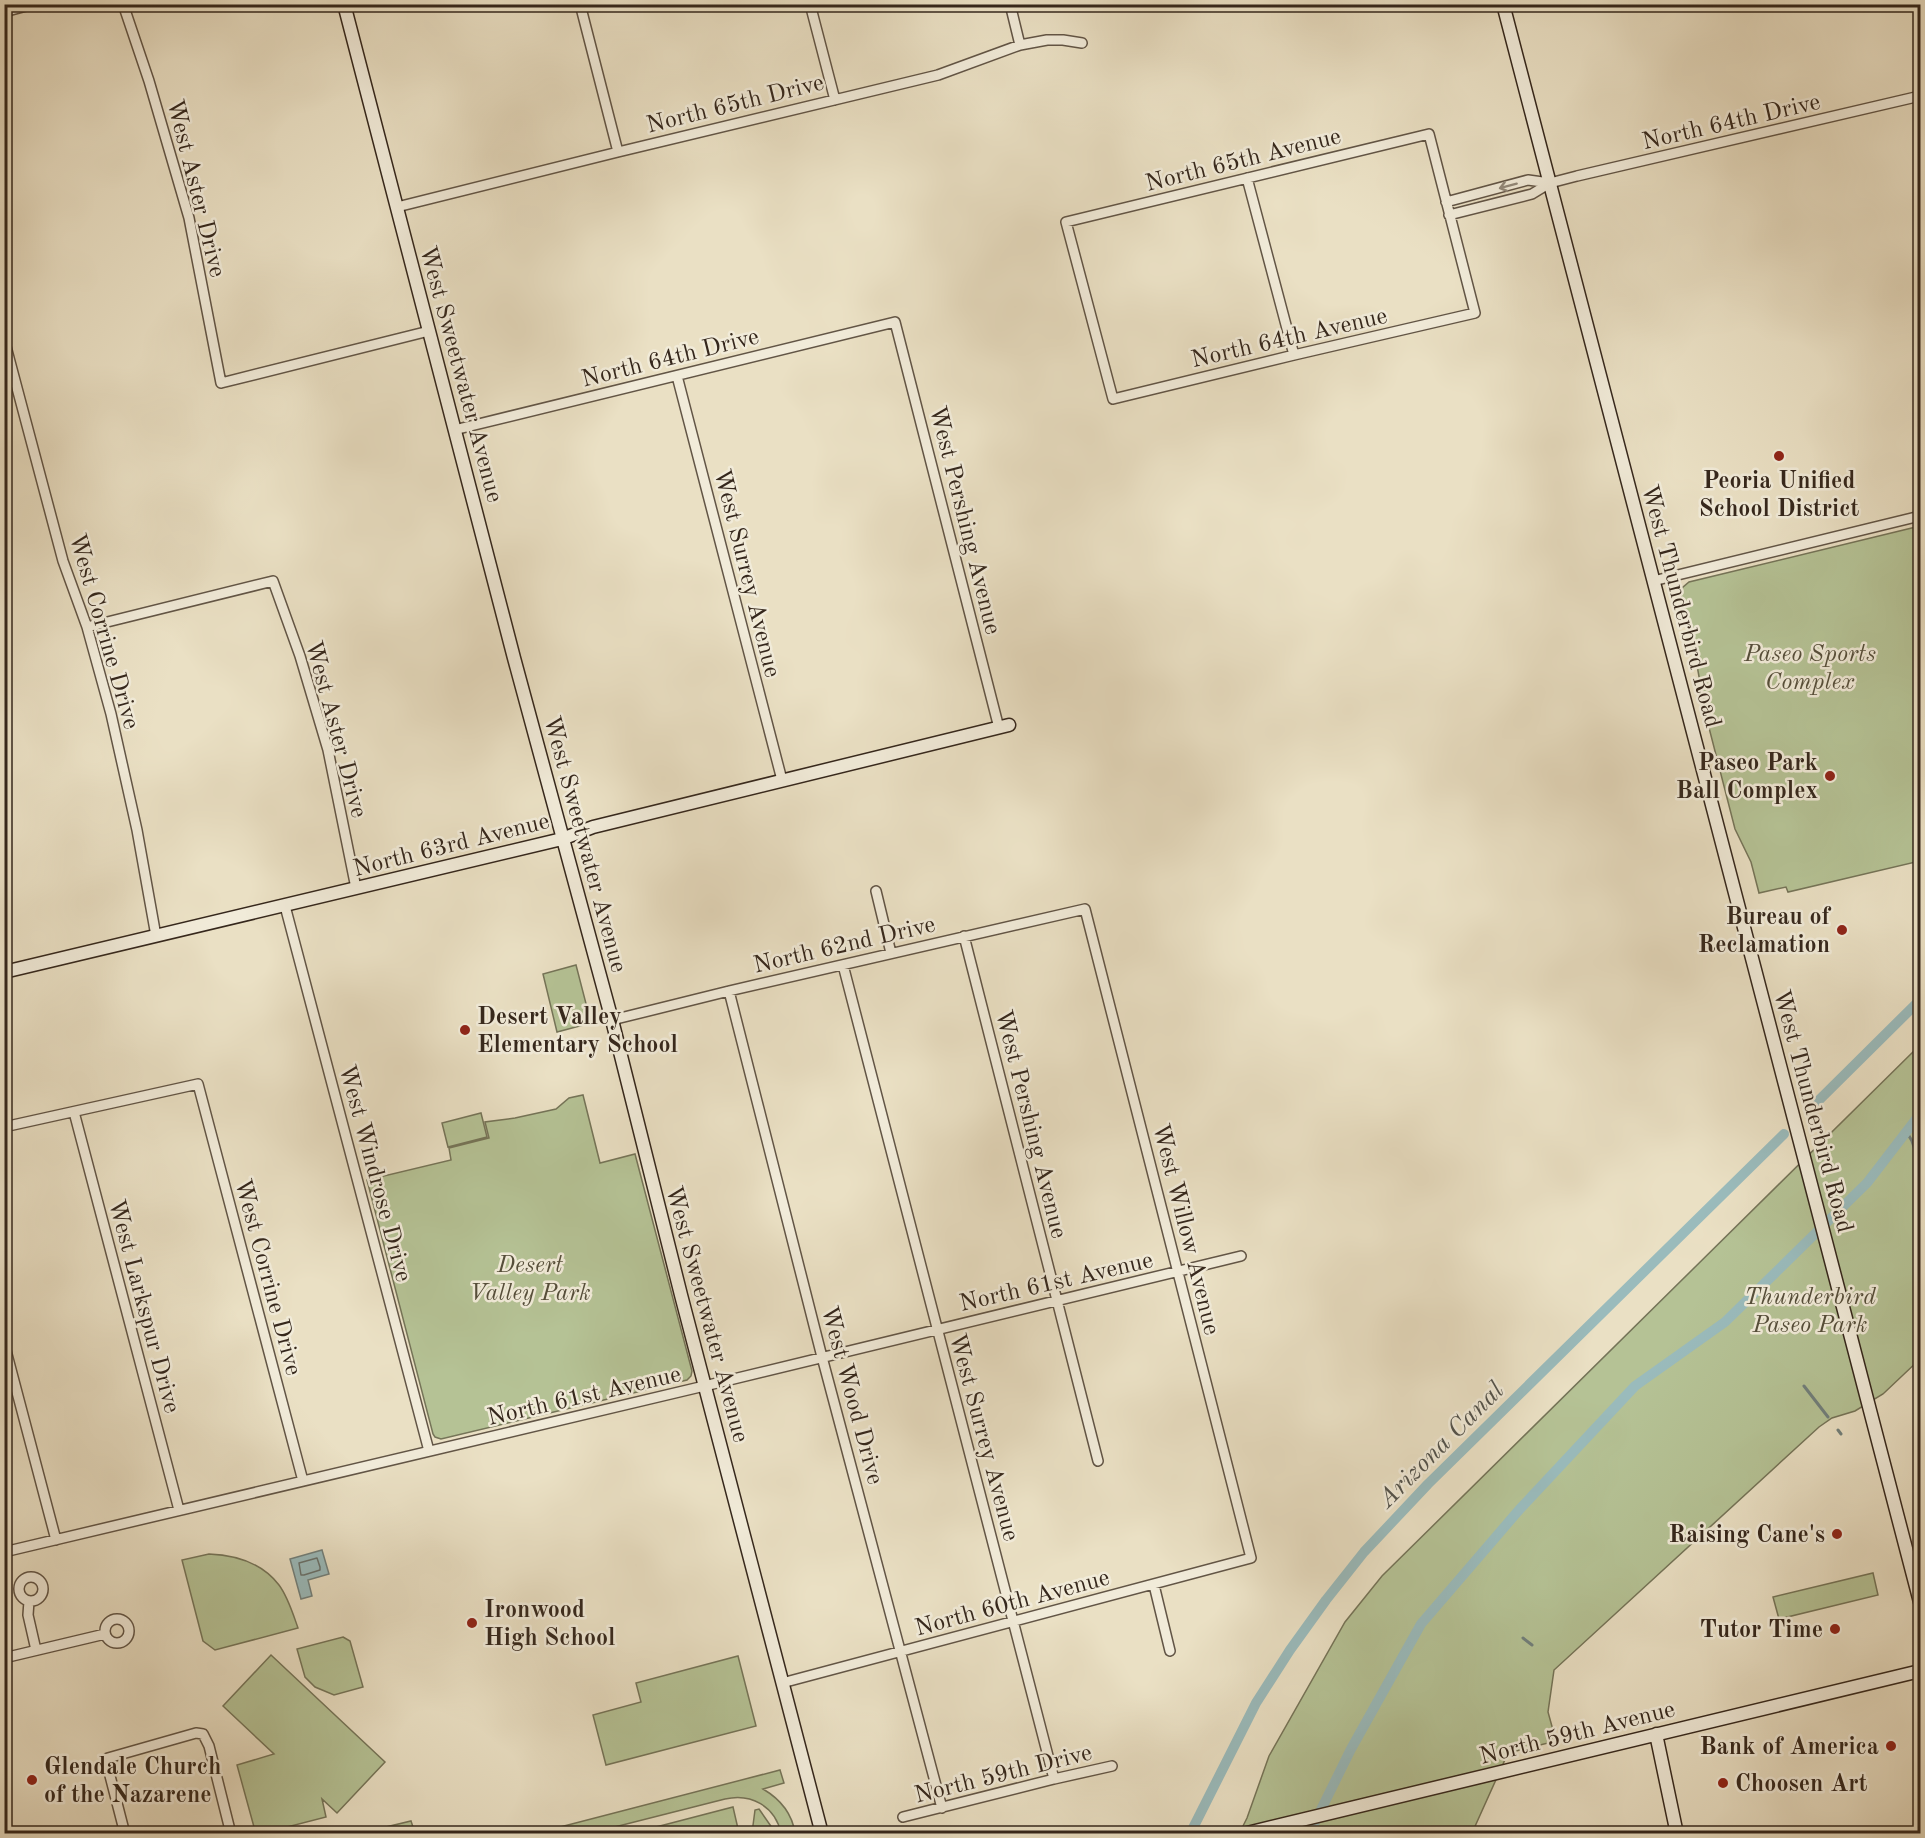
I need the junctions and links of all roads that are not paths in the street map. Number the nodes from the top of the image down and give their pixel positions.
1 (34, 4) edge
2 (123, 4) edge
3 (344, 4) edge
4 (580, 4) edge
5 (810, 4) edge
6 (1010, 4) edge
7 (1503, 4) edge
8 (4, 12) edge
9 (1082, 43) dead end
10 (1020, 45) junction
11 (1920, 96) edge
12 (835, 100) junction
13 (618, 152) junction
14 (1247, 178) junction
15 (1550, 183) junction
16 (1489, 191) junction
17 (1446, 202) junction
18 (1492, 204) junction
19 (397, 207) junction
20 (1449, 215) junction
21 (895, 322) joint
22 (429, 331) junction
23 (4, 339) edge
24 (1294, 354) junction
25 (677, 376) junction
26 (1113, 399) joint
27 (454, 430) junction
28 (1920, 516) edge
29 (1653, 581) junction
30 (87, 627) junction
31 (1004, 727) joint
32 (782, 780) junction
33 (562, 839) junction
34 (356, 888) junction
35 (876, 891) dead end
36 (285, 906) junction
37 (1085, 909) joint
38 (156, 936) junction
39 (964, 936) junction
40 (891, 953) junction
41 (843, 965) junction
42 (4, 972) edge
43 (729, 991) junction
44 (612, 1020) junction
45 (74, 1112) junction
46 (4, 1127) edge
47 (1241, 1256) dead end
48 (1178, 1272) junction
49 (1058, 1300) junction
50 (937, 1329) junction
51 (4, 1343) edge
52 (822, 1357) junction
53 (705, 1386) junction
54 (429, 1451) junction
55 (1098, 1461) dead end
56 (303, 1481) junction
57 (179, 1510) junction
58 (56, 1540) junction
59 (4, 1552) edge
60 (1251, 1558) joint
61 (1154, 1585) junction
62 (29, 1601) dead end
63 (1920, 1602) edge
64 (1013, 1623) junction
65 (105, 1634) dead end
66 (36, 1650) junction
67 (1170, 1651) dead end
68 (901, 1652) junction
69 (4, 1658) edge
70 (1920, 1671) edge
71 (782, 1683) junction
72 (1656, 1734) junction
73 (1112, 1766) dead end
74 (1054, 1779) junction
75 (942, 1808) junction
76 (903, 1817) dead end
77 (125, 1833) edge
78 (231, 1833) edge
79 (822, 1833) edge
80 (1243, 1833) edge
81 (1677, 1833) edge

1 - 8 street
2 - 22 street, West Aster Drive
3 - 19 street, West Sweetwater Avenue
4 - 13 street
5 - 12 street
6 - 10 street
7 - 15 street, West Thunderbird Road
9 - 10 street, North 65th Drive
10 - 12 street, North 65th Drive
11 - 15 street, North 64th Drive
12 - 13 street, North 65th Drive
13 - 19 street, North 65th Drive
14 - 17 street, North 65th Avenue
14 - 24 street
14 - 26 street, North 65th Avenue
15 -> 16 street, North 64th Drive
15 - 18 street, North 64th Drive
15 - 29 street, West Thunderbird Road
16 - 17 street, North 64th Drive
16 - 18 street
17 - 20 street
18 - 20 street, North 64th Drive
19 - 22 street, West Sweetwater Avenue
20 - 24 street, North 64th Avenue
21 - 25 street, North 64th Drive
21 - 31 street, West Pershing Avenue
22 - 27 street, West Sweetwater Avenue
23 - 30 street, West Corrine Drive
24 - 26 street, North 64th Avenue
25 - 27 street, North 64th Drive
25 - 32 street, West Surrey Avenue
27 - 33 street, West Sweetwater Avenue
28 - 29 street
29 - 63 street, West Thunderbird Road
30 - 34 street, West Aster Drive
30 - 38 street, West Corrine Drive
31 - 32 street, North 63rd Avenue
32 - 33 street, North 63rd Avenue
33 - 34 street, North 63rd Avenue
33 - 44 street, West Sweetwater Avenue
34 - 36 street, North 63rd Avenue
35 - 40 street
36 - 38 street, North 63rd Avenue
36 - 54 street, West Windrose Drive
37 - 39 street, North 62nd Drive
37 - 48 street, West Willow Avenue
38 - 42 street, North 63rd Avenue
39 - 40 street, North 62nd Drive
39 - 49 street, West Pershing Avenue
40 - 41 street, North 62nd Drive
41 - 43 street, North 62nd Drive
41 - 50 street, West Surrey Avenue
43 - 44 street, North 62nd Drive
43 - 52 street, West Wood Drive
44 - 53 street, West Sweetwater Avenue
45 - 46 street
45 - 56 street, West Corrine Drive
45 - 57 street, West Larkspur Drive
47 - 48 street, North 61st Avenue
48 - 49 street, North 61st Avenue
48 - 60 street, West Willow Avenue
49 - 50 street, North 61st Avenue
49 - 55 street, West Pershing Avenue
50 - 52 street, North 61st Avenue
50 - 64 street, West Surrey Avenue
51 - 58 street
52 - 53 street, North 61st Avenue
52 - 68 street, West Wood Drive
53 - 54 street, North 61st Avenue
53 - 71 street, West Sweetwater Avenue
54 - 56 street, North 61st Avenue
56 - 57 street, North 61st Avenue
57 - 58 street, North 61st Avenue
58 - 59 street, North 61st Avenue
60 - 61 street, North 60th Avenue
61 - 64 street, North 60th Avenue
61 - 67 street
62 - 66 street
64 - 68 street, North 60th Avenue
64 - 74 street, West Surrey Avenue
65 - 66 street
66 - 69 street
68 - 71 street, North 60th Avenue
68 - 75 street, West Wood Drive
70 - 72 street, North 59th Avenue
71 - 79 street, West Sweetwater Avenue
72 - 80 street, North 59th Avenue
72 - 81 street
73 - 74 street, North 59th Drive
74 - 75 street, North 59th Drive
75 - 76 street, North 59th Drive
77 - 78 street

